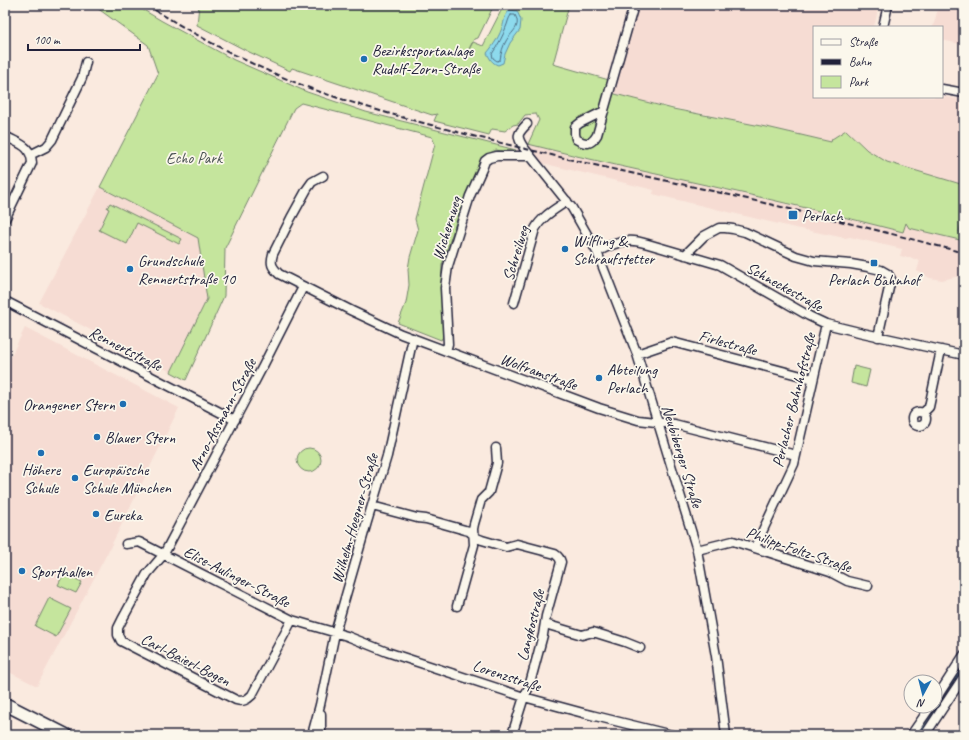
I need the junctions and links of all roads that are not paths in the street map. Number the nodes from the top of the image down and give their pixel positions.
1 (634, 5) edge
2 (888, 5) edge
3 (883, 26) edge
4 (86, 62) dead end
5 (943, 89) edge
6 (964, 93) edge
7 (604, 111) dead end
8 (527, 124) dead end
9 (5, 136) edge
10 (32, 154) junction
11 (530, 156) junction
12 (323, 176) dead end
13 (567, 201) junction
14 (5, 219) edge
15 (597, 252) junction
16 (684, 255) junction
17 (303, 287) junction
18 (5, 301) edge
19 (514, 303) dead end
20 (826, 324) junction
21 (878, 337) junction
22 (413, 338) junction
23 (941, 350) junction
24 (446, 351) junction
25 (637, 354) junction
26 (964, 355) edge
27 (813, 379) junction
28 (923, 414) dead end
29 (235, 420) junction
30 (657, 422) junction
31 (496, 448) dead end
32 (796, 455) junction
33 (372, 506) junction
34 (474, 535) junction
35 (126, 544) dead end
36 (755, 548) junction
37 (697, 550) junction
38 (164, 554) junction
39 (868, 586) dead end
40 (457, 606) dead end
41 (292, 620) junction
42 (545, 624) junction
43 (335, 633) junction
44 (640, 648) dead end
45 (964, 655) edge
46 (964, 676) edge
47 (949, 688) junction
48 (943, 693) edge
49 (524, 696) junction
50 (5, 704) edge
51 (320, 705) junction
52 (925, 714) edge
53 (51, 732) edge
54 (66, 735) edge
55 (312, 735) edge
56 (321, 735) edge
57 (512, 735) edge
58 (672, 735) edge
59 (726, 735) edge
60 (911, 735) edge
61 (925, 735) edge

1 - 7 street
2 - 3 street
4 - 10 street
5 - 6 street
8 - 11 street, Neubiberger Straße
9 - 10 street
10 - 14 street
11 - 13 street, Neubiberger Straße
11 - 24 street, Wichernweg
12 - 17 street, Wolframstraße
13 - 15 street, Neubiberger Straße
13 - 19 street, Schreilweg
15 - 16 street, Schneckestraße
15 - 25 street, Neubiberger Straße
16 - 20 street, Schneckestraße
16 - 21 street
17 - 22 street, Wolframstraße
17 - 29 street, Arno-Assmann-Straße
18 - 29 street, Rennertstraße
20 - 21 street, Schneckestraße
20 - 27 street, Perlacher Bahnhofstraße
21 - 23 street, Schneckestraße
22 - 24 street, Wolframstraße
22 - 33 street, Wilhelm-Hoegner-Straße
23 - 26 street, Schneckestraße
23 - 28 street
24 - 30 street, Wolframstraße
25 - 27 street, Firlestraße
25 - 30 street, Neubiberger Straße
27 - 32 street, Perlacher Bahnhofstraße
29 - 38 street, Arno-Assmann-Straße
30 - 32 street, Wolframstraße
30 - 37 street, Neubiberger Straße
31 - 34 street
32 - 36 street, Perlacher Bahnhofstraße
33 - 34 street
33 - 43 street, Wilhelm-Hoegner-Straße
34 - 40 street
34 - 42 street, Langkostraße
35 - 38 street, Elise-Aulinger-Straße
36 - 37 street, Philipp-Foltz-Straße
36 - 39 street, Philipp-Foltz-Straße
37 - 59 street, Neubiberger Straße
38 - 41 street, Elise-Aulinger-Straße
38 - 41 street, Carl-Baierl-Bogen
41 - 43 street, Elise-Aulinger-Straße
42 - 44 street
42 - 49 street, Langkostraße
43 - 49 street, Lorenzstraße
43 - 51 street, Wilhelm-Hoegner-Straße
45 - 47 street
46 - 47 street
47 - 48 street
47 - 61 street
49 - 57 street, Langkostraße
49 - 58 street, Lorenzstraße
50 - 53 main road
51 - 55 street, Wilhelm-Hoegner-Straße
51 - 56 street, Wilhelm-Hoegner-Straße
52 - 60 street
53 - 54 main road

